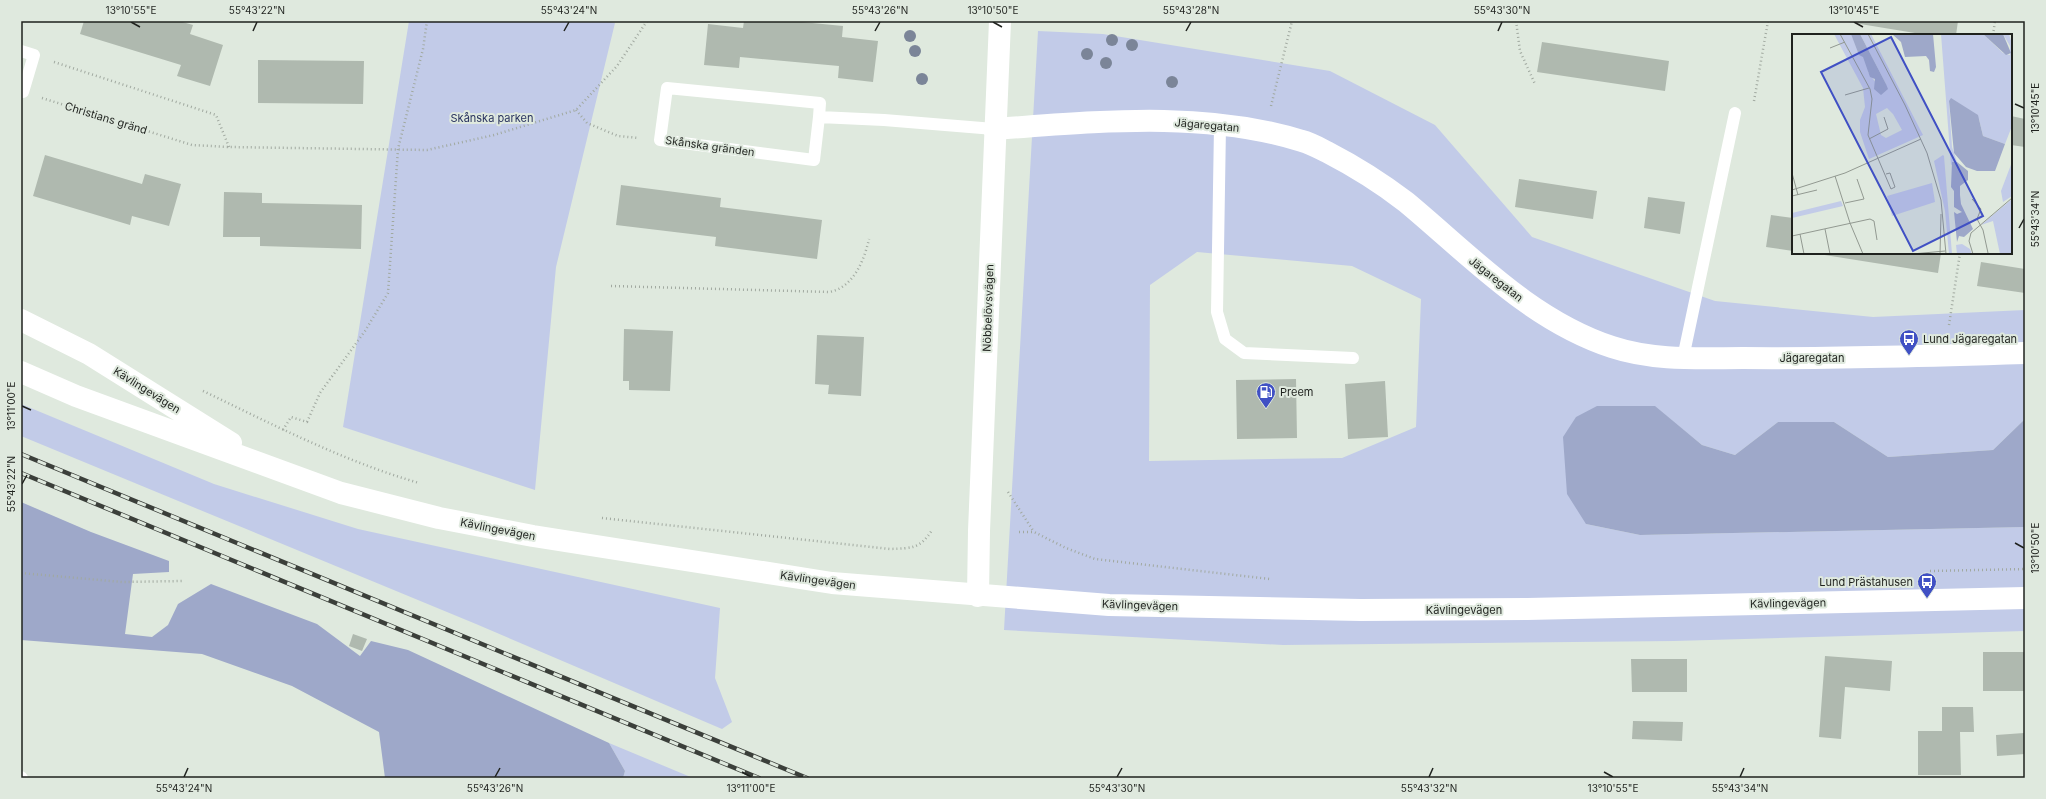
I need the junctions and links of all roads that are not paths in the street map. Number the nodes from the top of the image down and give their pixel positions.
1 (1000, 21) edge
2 (21, 51) edge
3 (23, 92) road end
4 (1735, 113) dead end
5 (819, 117) junction
6 (1220, 126) junction
7 (994, 129) junction
8 (21, 320) edge
9 (2025, 353) edge
10 (1354, 358) dead end
11 (1683, 358) junction
12 (21, 372) edge
13 (270, 467) junction
14 (978, 596) junction
15 (2025, 598) edge

1 - 7 main road, Nöbbelövsvägen
2 - 3 lane
4 - 11 lane
5 - 5 lane, Skånska gränden
5 - 7 lane
6 - 7 main road, Jägaregatan
6 - 10 lane
6 - 11 main road, Jägaregatan
7 - 14 main road, Nöbbelövsvägen
8 - 13 main road, Kävlingevägen
9 - 11 main road, Jägaregatan
12 - 13 main road, Kävlingevägen
13 - 14 main road, Kävlingevägen
14 - 15 main road, Kävlingevägen

